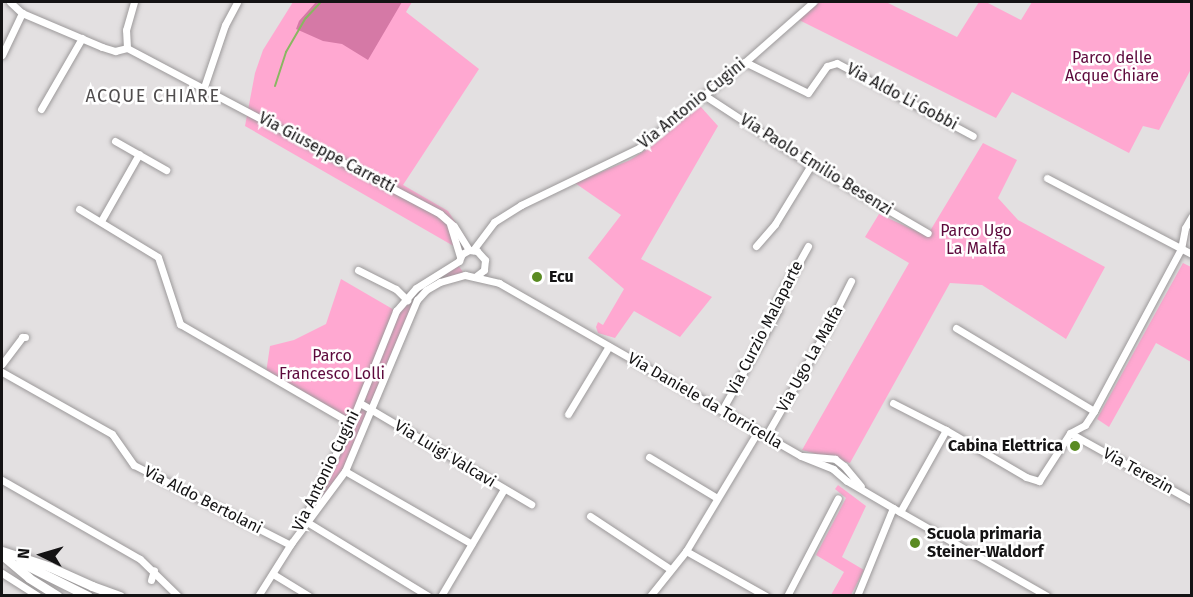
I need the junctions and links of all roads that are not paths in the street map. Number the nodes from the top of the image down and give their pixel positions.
1 (10, 2) edge
2 (135, 2) edge
3 (237, 2) edge
4 (813, 2) edge
5 (22, 13) junction
6 (82, 38) junction
7 (127, 48) junction
8 (2, 55) edge
9 (744, 62) junction
10 (204, 87) junction
11 (705, 95) junction
12 (40, 109) dead end
13 (974, 136) dead end
14 (115, 141) dead end
15 (139, 154) junction
16 (811, 165) junction
17 (166, 170) dead end
18 (1047, 178) dead end
19 (79, 209) dead end
20 (1191, 216) edge
21 (101, 221) junction
22 (449, 222) junction
23 (487, 233) junction
24 (927, 233) dead end
25 (756, 246) dead end
26 (807, 246) dead end
27 (1181, 249) junction
28 (471, 250) junction
29 (1191, 254) edge
30 (483, 257) junction
31 (459, 259) junction
32 (485, 266) junction
33 (358, 270) dead end
34 (465, 275) junction
35 (475, 276) junction
36 (851, 281) dead end
37 (499, 283) junction
38 (405, 298) junction
39 (413, 305) junction
40 (956, 328) dead end
41 (25, 337) dead end
42 (609, 346) junction
43 (2, 364) edge
44 (2, 372) edge
45 (360, 403) junction
46 (893, 403) dead end
47 (370, 409) junction
48 (722, 410) junction
49 (1094, 411) junction
50 (568, 414) dead end
51 (351, 423) junction
52 (946, 430) junction
53 (758, 431) junction
54 (1070, 433) junction
55 (766, 436) junction
56 (649, 457) dead end
57 (345, 471) junction
58 (2, 480) edge
59 (504, 489) junction
60 (717, 498) junction
61 (838, 498) dead end
62 (1191, 501) edge
63 (531, 504) dead end
64 (896, 510) junction
65 (590, 516) dead end
66 (307, 522) junction
67 (472, 544) junction
68 (290, 545) junction
69 (686, 551) junction
70 (2, 553) edge
71 (670, 568) junction
72 (153, 570) junction
73 (2, 573) edge
74 (273, 574) junction
75 (151, 580) dead end
76 (38, 596) edge
77 (58, 596) edge
78 (88, 596) edge
79 (120, 596) edge
80 (178, 596) edge
81 (258, 596) edge
82 (309, 596) edge
83 (428, 596) edge
84 (441, 596) edge
85 (650, 596) edge
86 (766, 596) edge
87 (787, 596) edge
88 (857, 596) edge
89 (1047, 596) edge

1 - 5 street, Via Giuseppe Carretti
2 - 7 street
3 - 10 street
4 - 9 street, Via Antonio Cugini
5 - 6 street, Via Giuseppe Carretti
5 - 8 street
6 - 7 street, Via Giuseppe Carretti
6 - 12 street
7 - 10 street, Via Giuseppe Carretti
9 - 11 street, Via Antonio Cugini
9 - 13 street, Via Aldo Li Gobbi
10 - 22 street, Via Giuseppe Carretti
11 - 16 street, Via Paolo Emilio Besenzi
11 - 23 street, Via Antonio Cugini
14 - 15 street
15 - 17 street
15 - 21 street
16 - 24 street, Via Paolo Emilio Besenzi
16 - 25 street
18 - 27 street
19 - 21 street
20 - 27 street
21 - 51 street
22 - 28 street, Via Giuseppe Carretti
22 - 31 street
23 - 28 street, Via Antonio Cugini
23 - 30 street
26 - 48 street, Via Curzio Malaparte
27 - 29 street
27 - 49 street
28 - 30 street
28 - 31 street, Via Antonio Cugini
30 - 32 street
31 - 34 street
31 - 38 street, Via Antonio Cugini
32 - 35 street
32 - 37 street, Via Daniele da Torricella
33 - 38 street
34 - 35 street, Via Antonio Cugini
34 - 39 street, Via Antonio Cugini
35 - 37 street, Via Daniele da Torricella
36 - 55 street, Via Ugo La Malfa
37 - 42 street, Via Daniele da Torricella
38 - 39 street
38 - 45 street, Via Antonio Cugini
39 - 47 street, Via Antonio Cugini
40 - 49 street
41 - 43 street
42 - 48 street, Via Daniele da Torricella
42 - 50 street, Via Daniele da Torricella
44 - 68 street, Via Aldo Bertolani
45 - 47 street, Via Luigi Valcavi
45 - 51 street, Via Antonio Cugini
46 - 52 street
47 - 57 street, Via Antonio Cugini
47 - 59 street, Via Luigi Valcavi
48 - 53 street, Via Daniele da Torricella
49 - 54 street
51 - 68 street, Via Antonio Cugini
52 - 54 street
52 - 64 street
53 - 55 street, Via Daniele da Torricella
53 - 60 street
54 - 62 street, Via Terezin
55 - 64 street, Via Daniele da Torricella
56 - 60 street
57 - 66 street, Via Antonio Cugini
57 - 67 street
58 - 72 street
59 - 63 street, Via Luigi Valcavi
59 - 67 street
60 - 69 street
61 - 87 street
64 - 88 street
64 - 89 street, Via Daniele da Torricella
65 - 71 street
66 - 68 street, Via Antonio Cugini
66 - 83 street
67 - 84 street
68 - 74 street, Via Antonio Cugini
69 - 71 street
69 - 86 street
70 - 77 main road
70 - 78 main road
70 - 79 main road
71 - 85 street
72 - 75 street
72 - 80 street
73 - 76 street
74 - 81 street, Via Antonio Cugini
74 - 82 street

